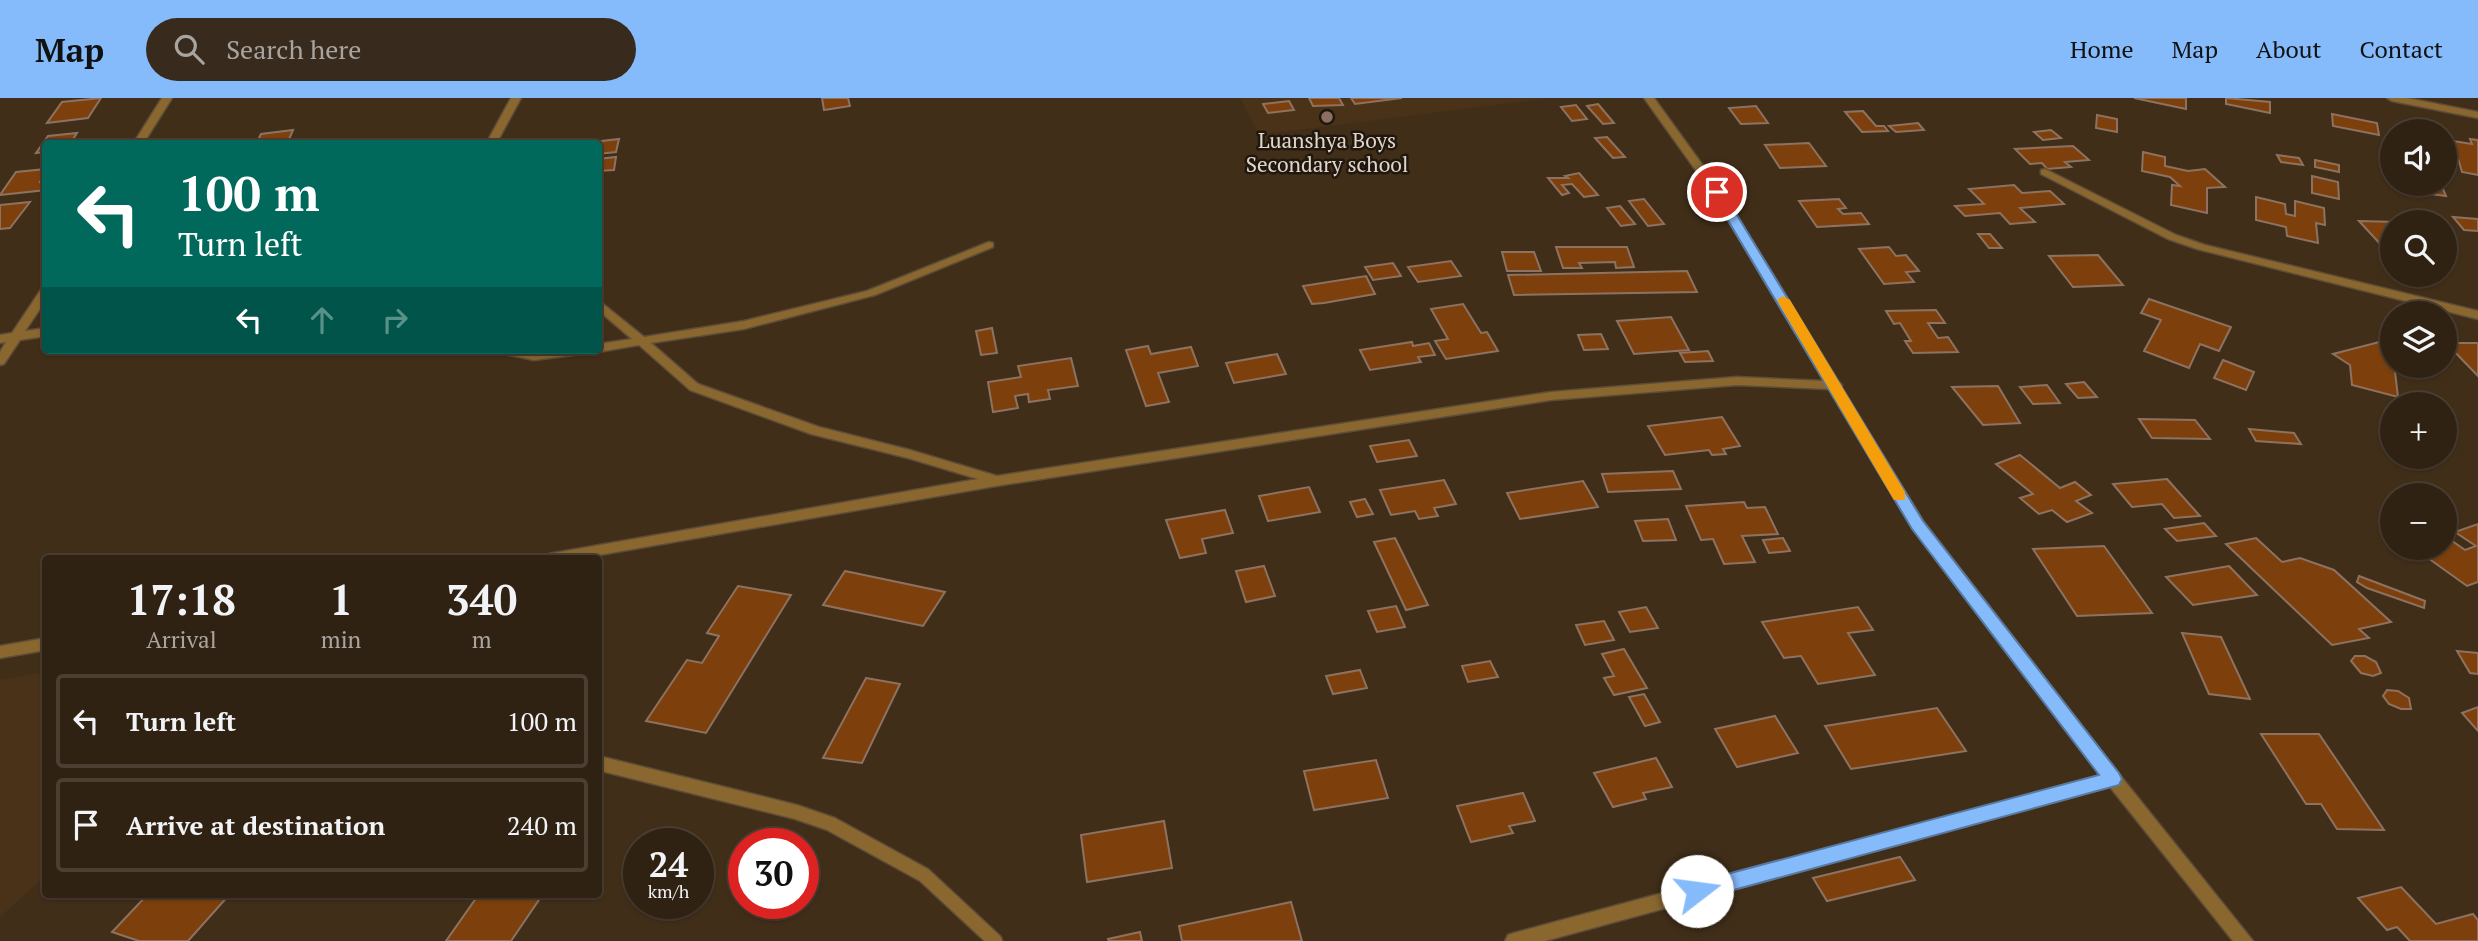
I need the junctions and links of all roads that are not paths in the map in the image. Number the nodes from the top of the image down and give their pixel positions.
1 (167, 98) edge
2 (516, 98) edge
3 (1649, 98) edge
4 (2392, 98) edge
5 (2467, 98) edge
6 (2474, 114) edge
7 (141, 140) edge
8 (493, 140) edge
9 (2045, 172) dead end
10 (989, 245) dead end
11 (42, 296) edge
12 (602, 306) edge
13 (2478, 315) edge
14 (42, 333) edge
15 (16, 337) junction
16 (0, 339) edge
17 (645, 342) junction
18 (602, 347) edge
19 (524, 354) edge
20 (549, 354) edge
21 (0, 361) edge
22 (1836, 385) junction
23 (996, 481) junction
24 (571, 555) edge
25 (42, 645) edge
26 (0, 652) edge
27 (602, 764) edge
28 (2113, 779) junction
29 (995, 941) edge
30 (1514, 941) edge
31 (2244, 941) edge

1 - 7 street
2 - 8 street
3 - 22 street
4 - 6 street
5 - 6 street
9 - 13 street
10 - 17 street
11 - 15 street
12 - 17 street
14 - 15 street
15 - 16 street
15 - 21 street
17 - 18 street
17 - 23 street
19 - 20 street
22 - 23 street
22 - 28 street
23 - 24 street
25 - 26 street
27 - 29 lane
28 - 30 street
28 - 31 street

